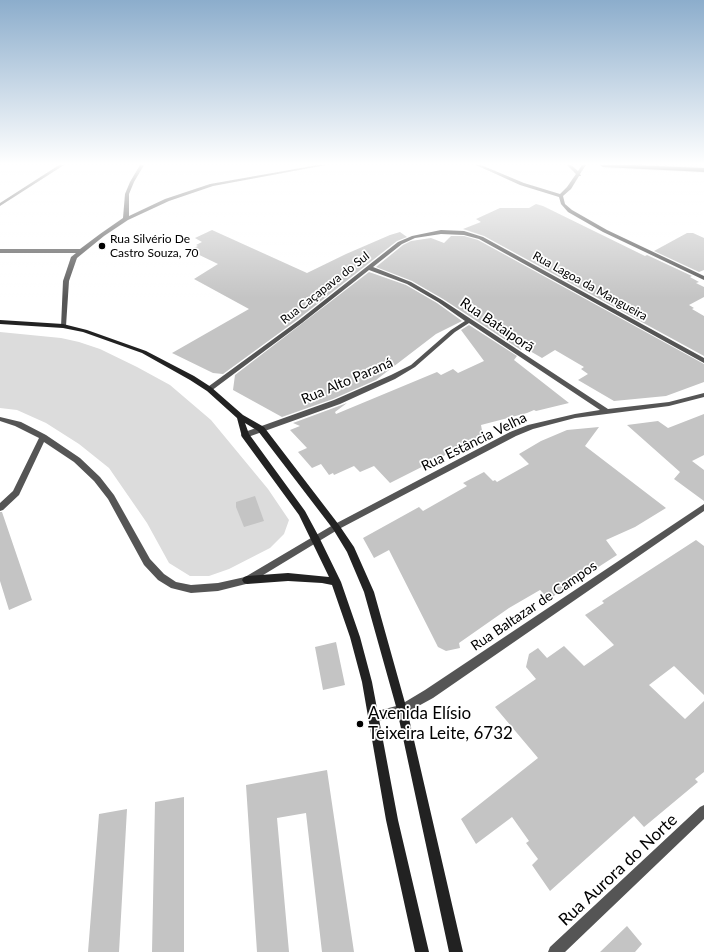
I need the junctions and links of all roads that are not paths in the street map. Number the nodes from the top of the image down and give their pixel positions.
1 (126, 209) edge
2 (147, 209) edge
3 (569, 209) edge
4 (126, 219) junction
5 (464, 233) joint
6 (0, 251) edge
7 (80, 251) junction
8 (369, 268) junction
9 (704, 278) edge
10 (469, 321) junction
11 (0, 322) edge
12 (63, 326) junction
13 (704, 360) edge
14 (209, 388) junction
15 (704, 395) edge
16 (606, 412) junction
17 (240, 417) junction
18 (0, 418) edge
19 (261, 429) junction
20 (245, 435) junction
21 (43, 437) junction
22 (704, 507) edge
23 (0, 508) edge
24 (336, 527) junction
25 (316, 539) junction
26 (248, 580) junction
27 (336, 582) junction
28 (402, 710) junction
29 (374, 717) junction
30 (704, 812) edge
31 (422, 952) edge
32 (456, 952) edge
33 (555, 952) edge

1 - 4 street
2 - 4 street
3 - 9 street
4 - 7 street
5 - 8 street, Rua Caçapava do Sul
5 - 13 street, Rua Lagoa da Mangueira
6 - 7 street
7 - 12 street
8 - 10 street, Rua Bataiporã
8 - 14 street, Rua Caçapava do Sul
10 - 16 street, Rua Bataiporã
10 - 19 street, Rua Alto Paraná
11 - 12 main road
12 - 14 main road
14 - 17 main road
15 - 16 street, Rua Estância Velha
16 - 24 street, Rua Estância Velha
17 - 19 main road
17 - 20 main road
18 - 21 street, Rua Estância Velha
19 - 20 street, Rua Alto Paraná
19 - 24 main road
20 - 25 main road
21 - 23 street
21 - 26 street, Rua Estância Velha
22 - 28 street, Rua Baltazar de Campos
24 - 25 street, Rua Estância Velha
24 - 28 main road
25 - 26 street, Rua Estância Velha
25 - 27 main road
26 - 27 main road
27 - 29 main road
28 - 29 street, Rua Baltazar de Campos
28 - 32 main road
29 - 31 main road
30 - 33 street, Rua Aurora do Norte

